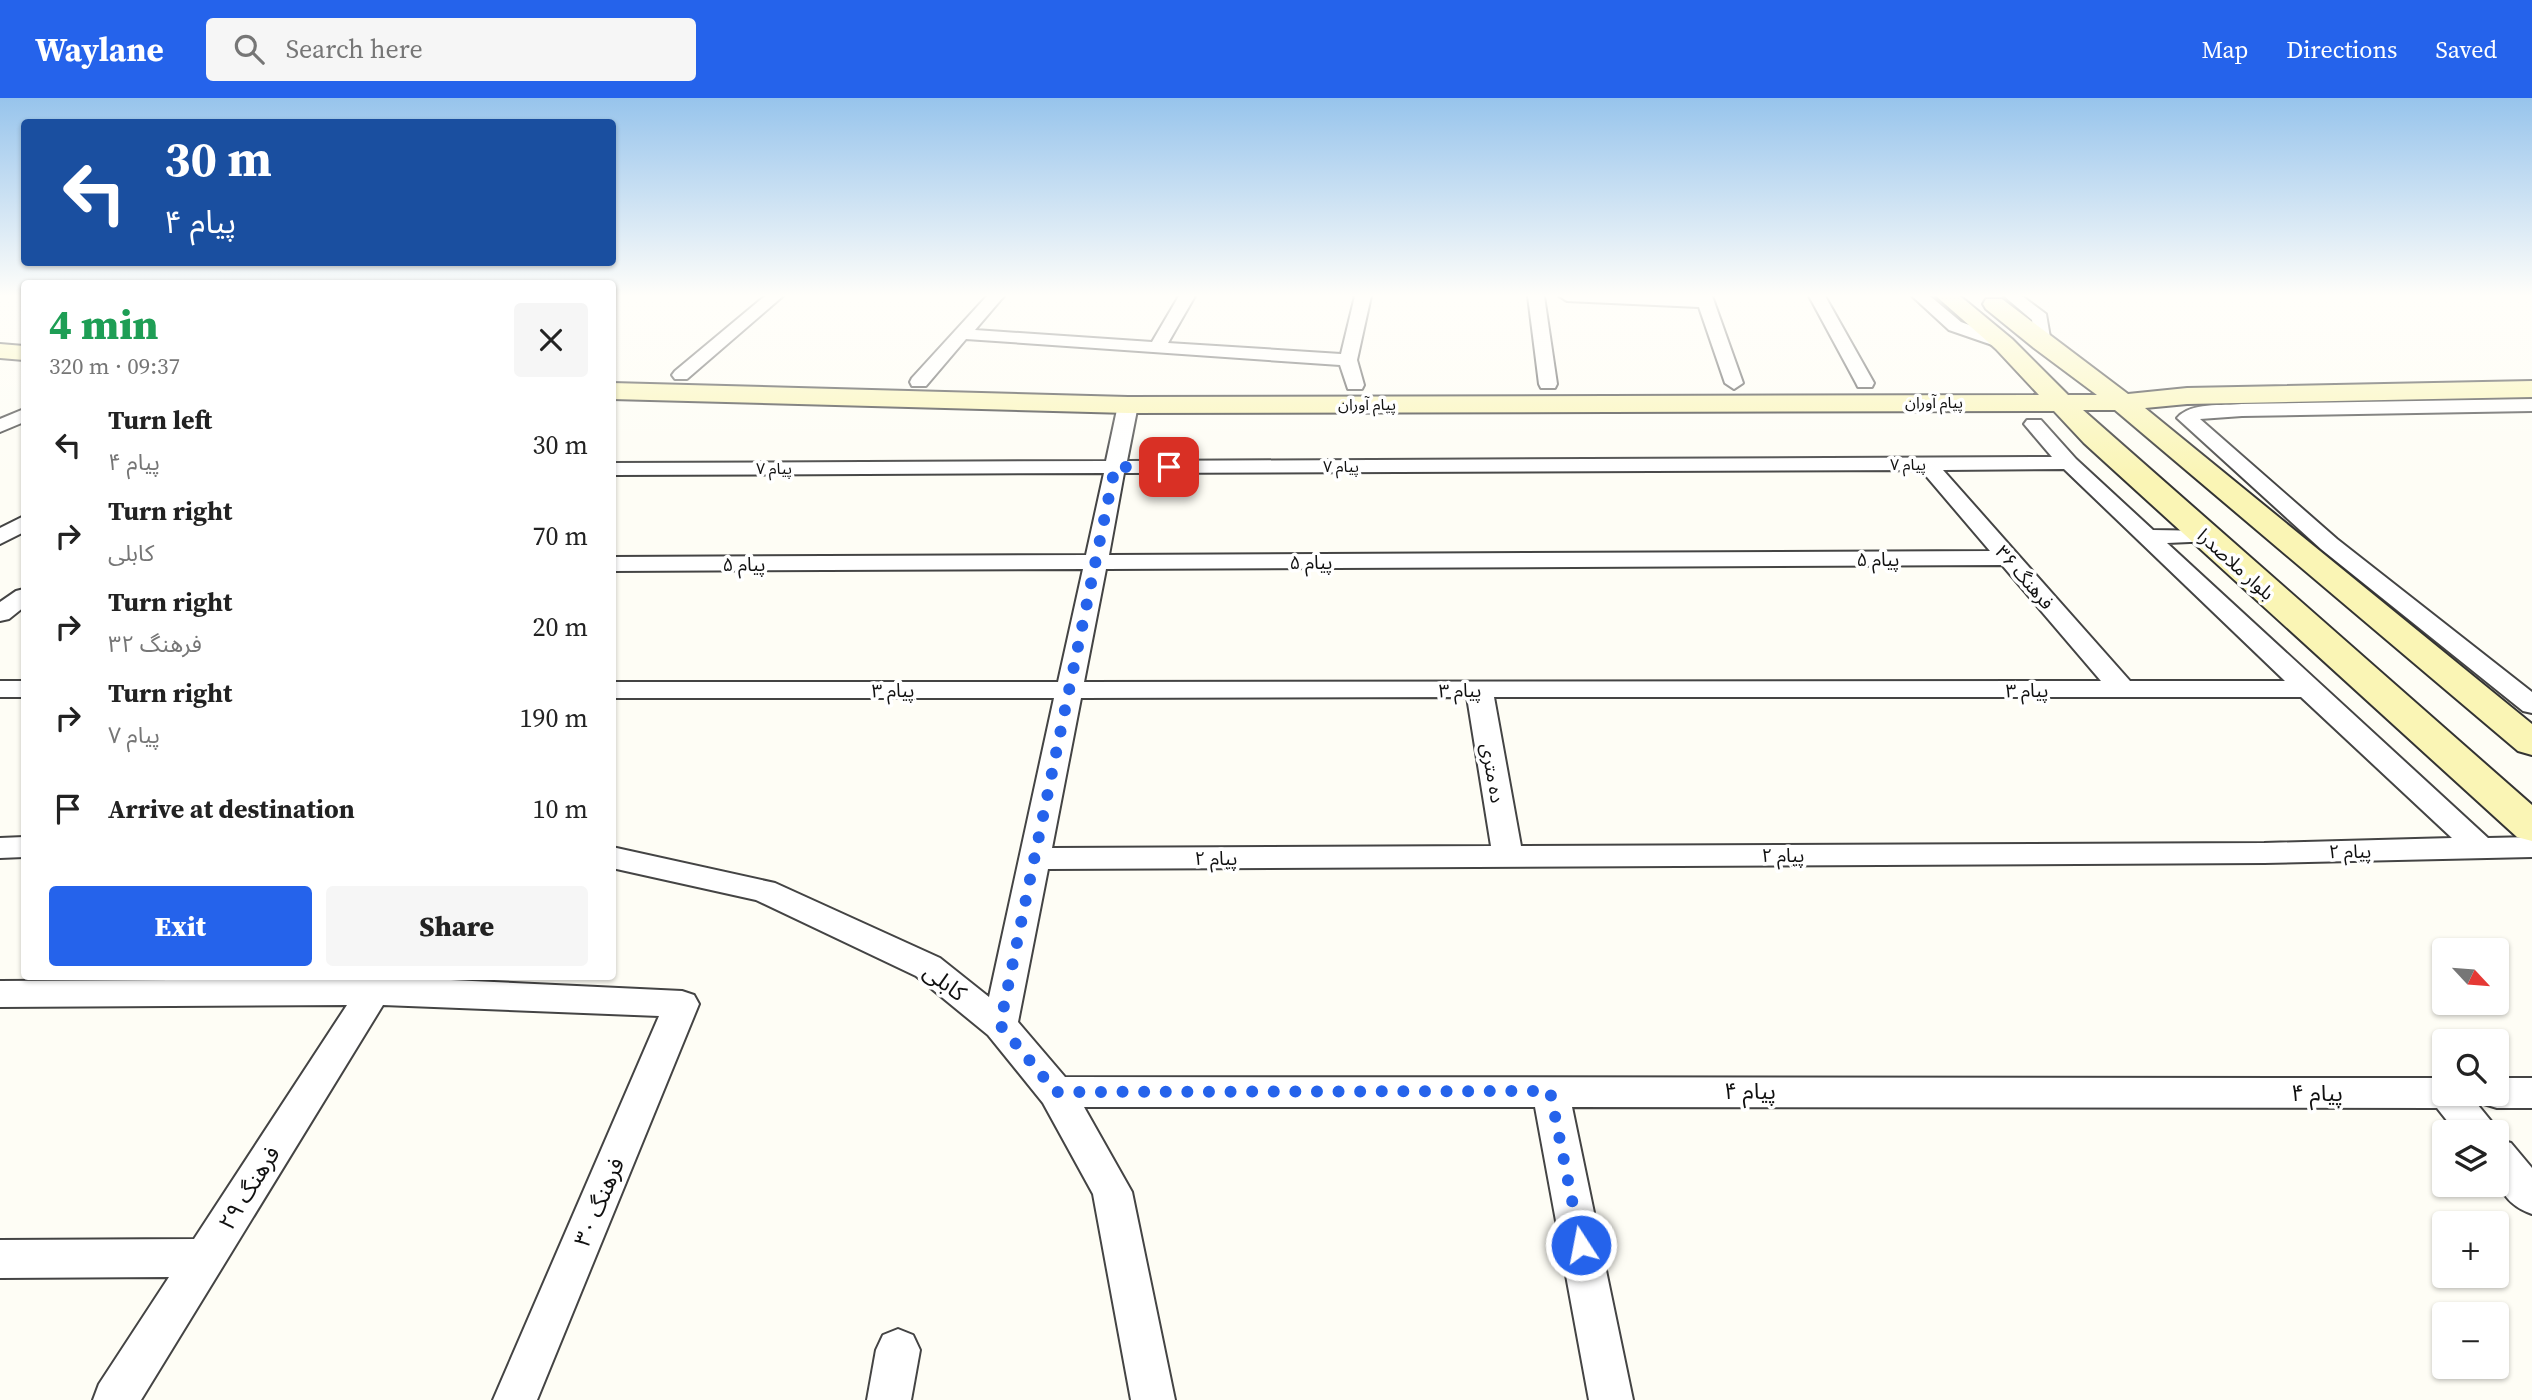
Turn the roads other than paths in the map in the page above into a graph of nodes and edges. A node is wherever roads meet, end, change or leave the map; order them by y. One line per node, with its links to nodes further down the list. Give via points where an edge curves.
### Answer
1 (703, 357): 13 (street)
2 (942, 357): 16 (street)
3 (1300, 357): 10 (street)
4 (1349, 357): 10 (street)
5 (1544, 357): 20 (street)
6 (1725, 357): 18 (street)
7 (1851, 357): 19 (street)
8 (2016, 357): 15 (main road, بلوار ملاصدرا)
9 (2061, 357): 14 (main road)
10 (1348, 360): 21 (street)
11 (616, 372): 13 (main road, پیام آوران)
12 (2532, 374): 22 (main road)
13 (681, 375): 16 (main road, پیام آوران)
14 (2093, 378): 15 (main road, پیام آوران); 22 (main road, پیام آوران); 26 (main road)
15 (2036, 379): 17 (main road, پیام آوران); 27 (main road, بلوار ملاصدرا)
16 (919, 382): 21 (main road, پیام آوران, via 1133,387)
17 (1955, 382): 19 (main road, پیام آوران); 25 (main road, via 1980,391 1983,397)
18 (1734, 383): 19 (main road, پیام آوران); 20 (main road, پیام آوران)
19 (1865, 383)
20 (1548, 384): 21 (main road, پیام آوران)
21 (1354, 385)
22 (2177, 388): 23 (main road); 26 (main road, پیام آوران)
23 (2532, 389)
24 (616, 391): 28 (main road, پیام آوران)
25 (1975, 401): 27 (main road, پیام آوران); 28 (main road, پیام آوران)
26 (2122, 402): 27 (main road, پیام آوران); 36 (main road)
27 (2062, 403): 35 (main road, بلوار ملاصدرا)
28 (1128, 405): 39 (street)
29 (2532, 405): 46 (street, via 2242,410 2187,418)
30 (0, 409): 31 (street)
31 (21, 412)
32 (21, 415): 34 (street)
33 (2034, 424): 37 (street)
34 (0, 426)
35 (2094, 437): 36 (main road, via 2124,433); 43 (main road, بلوار ملاصدرا)
36 (2161, 437): 41 (main road)
37 (2069, 463): 38 (street, پیام ۷); 45 (street)
38 (1927, 464): 39 (street, پیام ۷); 47 (street, فرهنگ ۳۶)
39 (1115, 467): 40 (street, پیام ۷); 49 (street)
40 (616, 469)
41 (2245, 506): 46 (street); 60 (main road)
42 (21, 525): 44 (street)
43 (2205, 536): 45 (street); 61 (main road, بلوار ملاصدرا)
44 (0, 537)
45 (2148, 537): 54 (street)
46 (2329, 544): 59 (street)
47 (2009, 558): 49 (street, پیام ۵); 58 (street, فرهنگ ۳۶)
48 (616, 564): 49 (street, پیام ۵)
49 (1095, 564): 56 (street)
50 (21, 598): 51 (street)
51 (0, 614)
52 (0, 689): 53 (street)
53 (21, 689)
54 (2308, 689): 58 (street, پیام ۳); 65 (street)
55 (616, 690): 56 (street, پیام ۳)
56 (1069, 690): 57 (street, پیام ۳); 68 (street)
57 (1479, 690): 58 (street, پیام ۳); 66 (street, ده متری)
58 (2123, 690)
59 (2532, 705)
60 (2532, 743)
61 (2532, 827)
62 (21, 847): 64 (street)
63 (2532, 847): 65 (street, پیام ۲)
64 (0, 848)
65 (2481, 848): 66 (street, پیام ۲)
66 (1508, 857): 68 (street, پیام ۲)
67 (616, 858): 71 (street, کابلی, via 764,891 928,967)
68 (1034, 859): 71 (street)
69 (379, 984): 70 (street); 81 (street, فرهنگ ۲۹); 85 (street, فرهنگ ۳۰, via 681,1004)
70 (0, 994)
71 (1000, 1025): 73 (street, کابلی)
72 (1550, 1091): 73 (street, پیام ۴); 74 (street, پیام ۴); 88 (street)
73 (1056, 1092): 87 (street, کابلی, via 1112,1192)
74 (2432, 1093)
75 (2509, 1093): 76 (street)
76 (2532, 1093)
77 (2457, 1106): 78 (street)
78 (2468, 1120)
79 (2509, 1169): 80 (street)
80 (2532, 1197)
81 (205, 1258): 82 (street); 84 (street, فرهنگ ۲۹)
82 (0, 1259)
83 (898, 1350): 86 (street)
84 (115, 1400)
85 (516, 1400)
86 (889, 1400)
87 (1153, 1400)
88 (1611, 1400)

